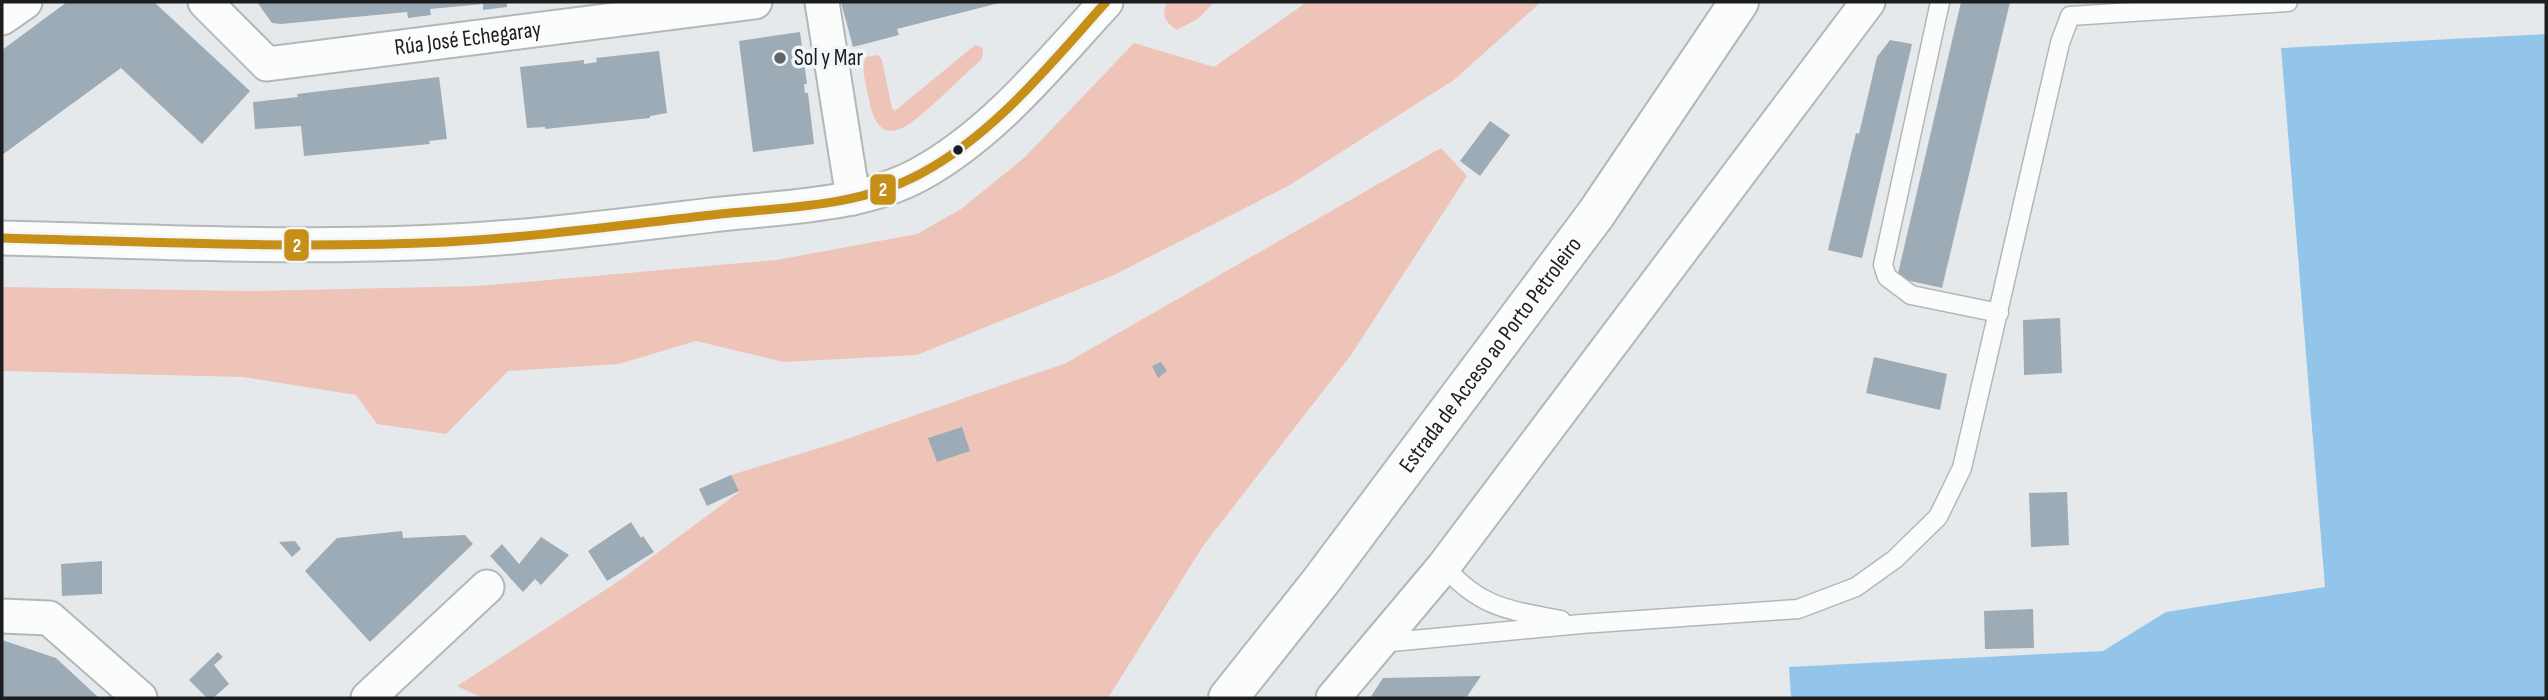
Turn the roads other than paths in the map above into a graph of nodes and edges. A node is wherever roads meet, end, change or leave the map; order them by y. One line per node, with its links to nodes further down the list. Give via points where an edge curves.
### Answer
1 (25, 2): 11 (street)
2 (205, 2): 3 (street, Rúa José Echegaray, via 267,64)
3 (755, 2)
4 (822, 2): 12 (street)
5 (1106, 2): 12 (street, via 1010,106 968,140 918,175)
6 (1739, 2): 22 (main road, Estrada de Acceso ao Porto Petroleiro, via 1596,214)
7 (1868, 2): 15 (street)
8 (1940, 2): 14 (lane, via 1883,265 1887,277 1911,295)
9 (2288, 2): 10 (lane)
10 (2259, 3): 14 (lane, via 2070,16)
11 (2, 18)
12 (853, 198): 13 (street, via 605,227 411,243)
13 (2, 238)
14 (1999, 313): 18 (lane, via 1962,468 1938,517 1895,559 1856,587 1798,609)
15 (1444, 566): 18 (lane, via 1459,584 1497,608); 19 (street)
16 (487, 587): 21 (street)
17 (2, 616): 20 (street, via 49,618)
18 (1581, 624): 19 (lane)
19 (1379, 643): 23 (street)
20 (140, 698)
21 (368, 698)
22 (1228, 698)
23 (1334, 698)

